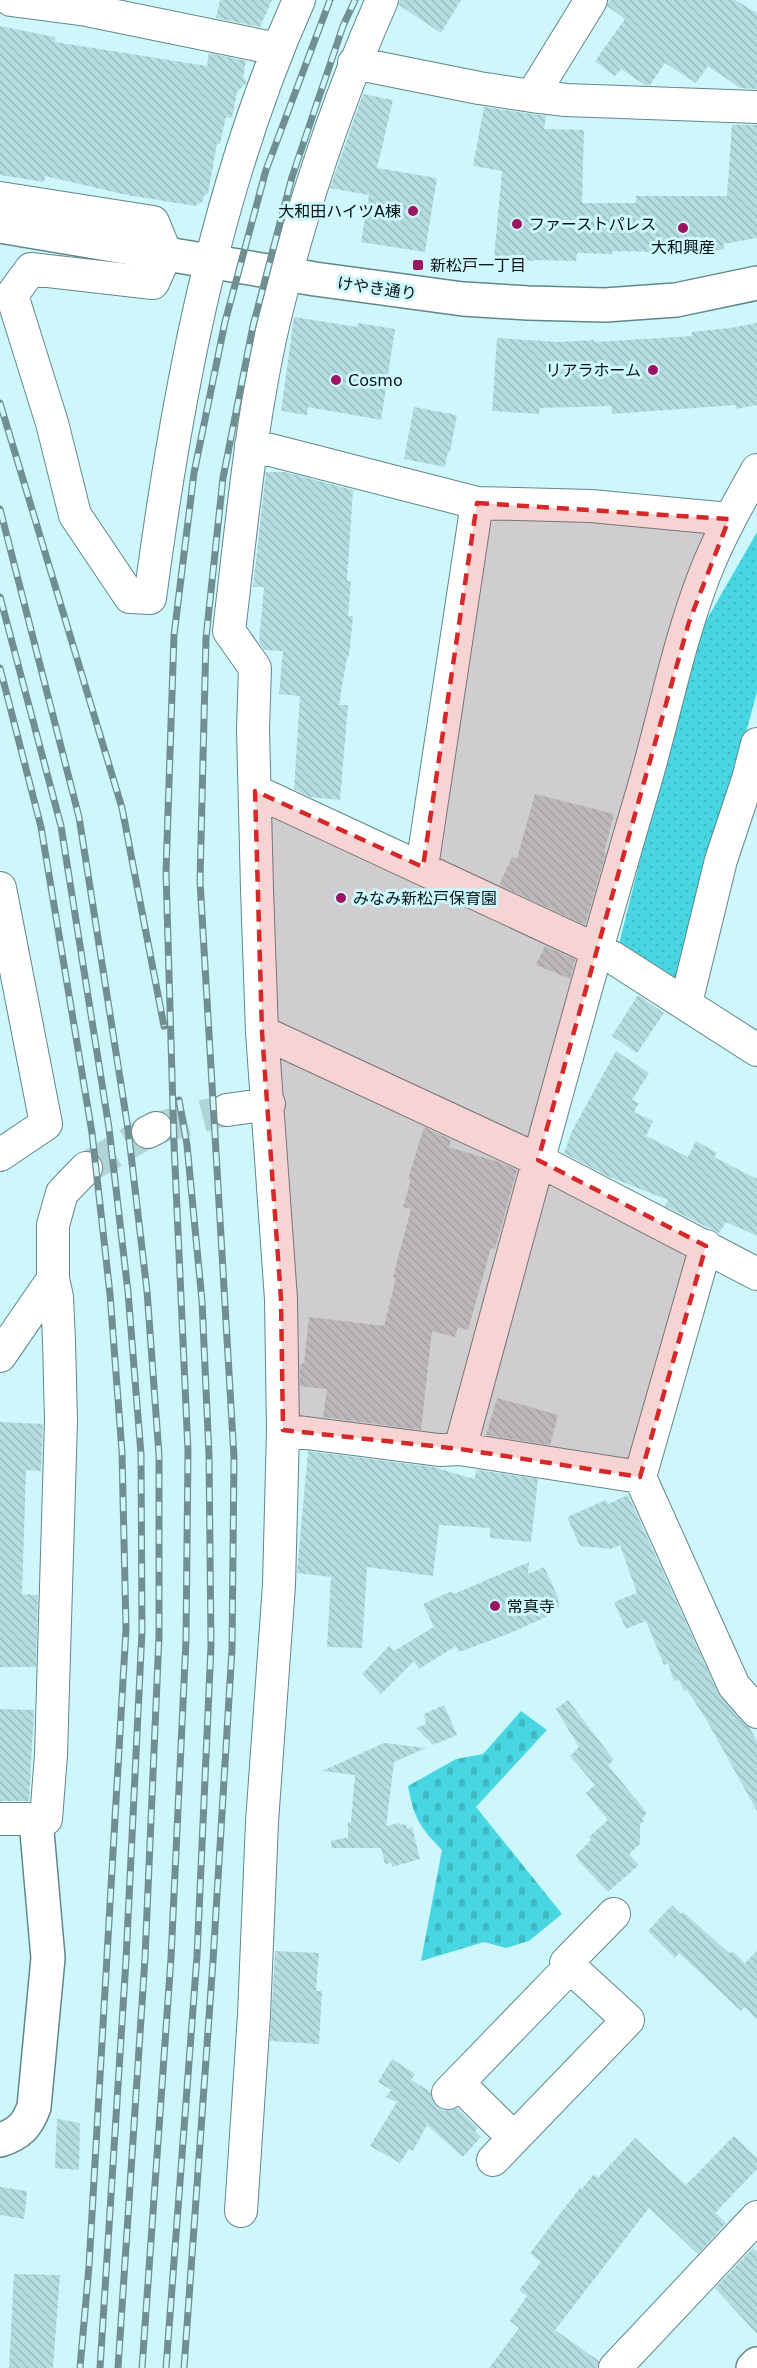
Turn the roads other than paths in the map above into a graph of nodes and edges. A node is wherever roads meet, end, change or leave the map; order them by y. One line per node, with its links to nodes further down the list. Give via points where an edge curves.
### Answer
1 (11, 0): 5 (street)
2 (299, 0): 6 (street)
3 (382, 0): 7 (street)
4 (591, 0): 8 (street)
5 (89, 5): 6 (street)
6 (277, 49): 13 (street)
7 (354, 63): 8 (street); 14 (street)
8 (532, 96): 9 (street)
9 (757, 107)
10 (0, 198): 12 (street, via 153,222)
11 (0, 226): 12 (street, けやき通り)
12 (166, 254): 13 (street, けやき通り); 13 (street, via 153,283 31,269 12,295 52,423 75,515 130,597 150,598 165,483)
13 (211, 262): 14 (street, けやき通り)
14 (287, 274): 15 (street, けやき通り, via 463,299 594,305 676,300); 16 (street)
15 (757, 283)
16 (251, 445): 18 (street); 21 (street, via 229,631 255,668)
17 (757, 470): 19 (street)
18 (477, 503): 19 (street, via 591,506); 22 (street)
19 (729, 519): 24 (street, via 689,622)
20 (757, 744): 25 (street, via 721,860)
21 (255, 791): 22 (street); 26 (street)
22 (422, 867): 24 (street)
23 (0, 888): 30 (street, via 46,1124)
24 (596, 950): 25 (street); 31 (street)
25 (686, 1003): 27 (street)
26 (262, 1032): 28 (street); 31 (street)
27 (757, 1050)
28 (268, 1104): 29 (street); 37 (street, via 281,1299)
29 (227, 1110)
30 (0, 1155)
31 (538, 1160): 33 (street); 38 (street)
32 (87, 1168): 35 (street, via 62,1193 52,1225)
33 (706, 1246): 34 (street); 39 (street)
34 (757, 1274)
35 (53, 1279): 36 (street); 42 (street, via 61,1420 58,1539 46,1820)
36 (0, 1356)
37 (283, 1430): 38 (street, via 439,1450); 46 (street, via 279,1585)
38 (460, 1449): 39 (street)
39 (640, 1477): 40 (street, via 734,1686)
40 (757, 1712)
41 (0, 1819): 42 (street)
42 (36, 1820): 45 (street, via 48,1958 34,2107 29,2122 17,2134)
43 (614, 1914): 44 (street, via 566,1963)
44 (570, 1967): 44 (street, via 628,2020 503,2149 453,2088)
45 (0, 2140)
46 (242, 2211)
47 (757, 2217): 49 (street)
48 (757, 2364): 50 (street)
49 (615, 2368)
50 (753, 2368)

